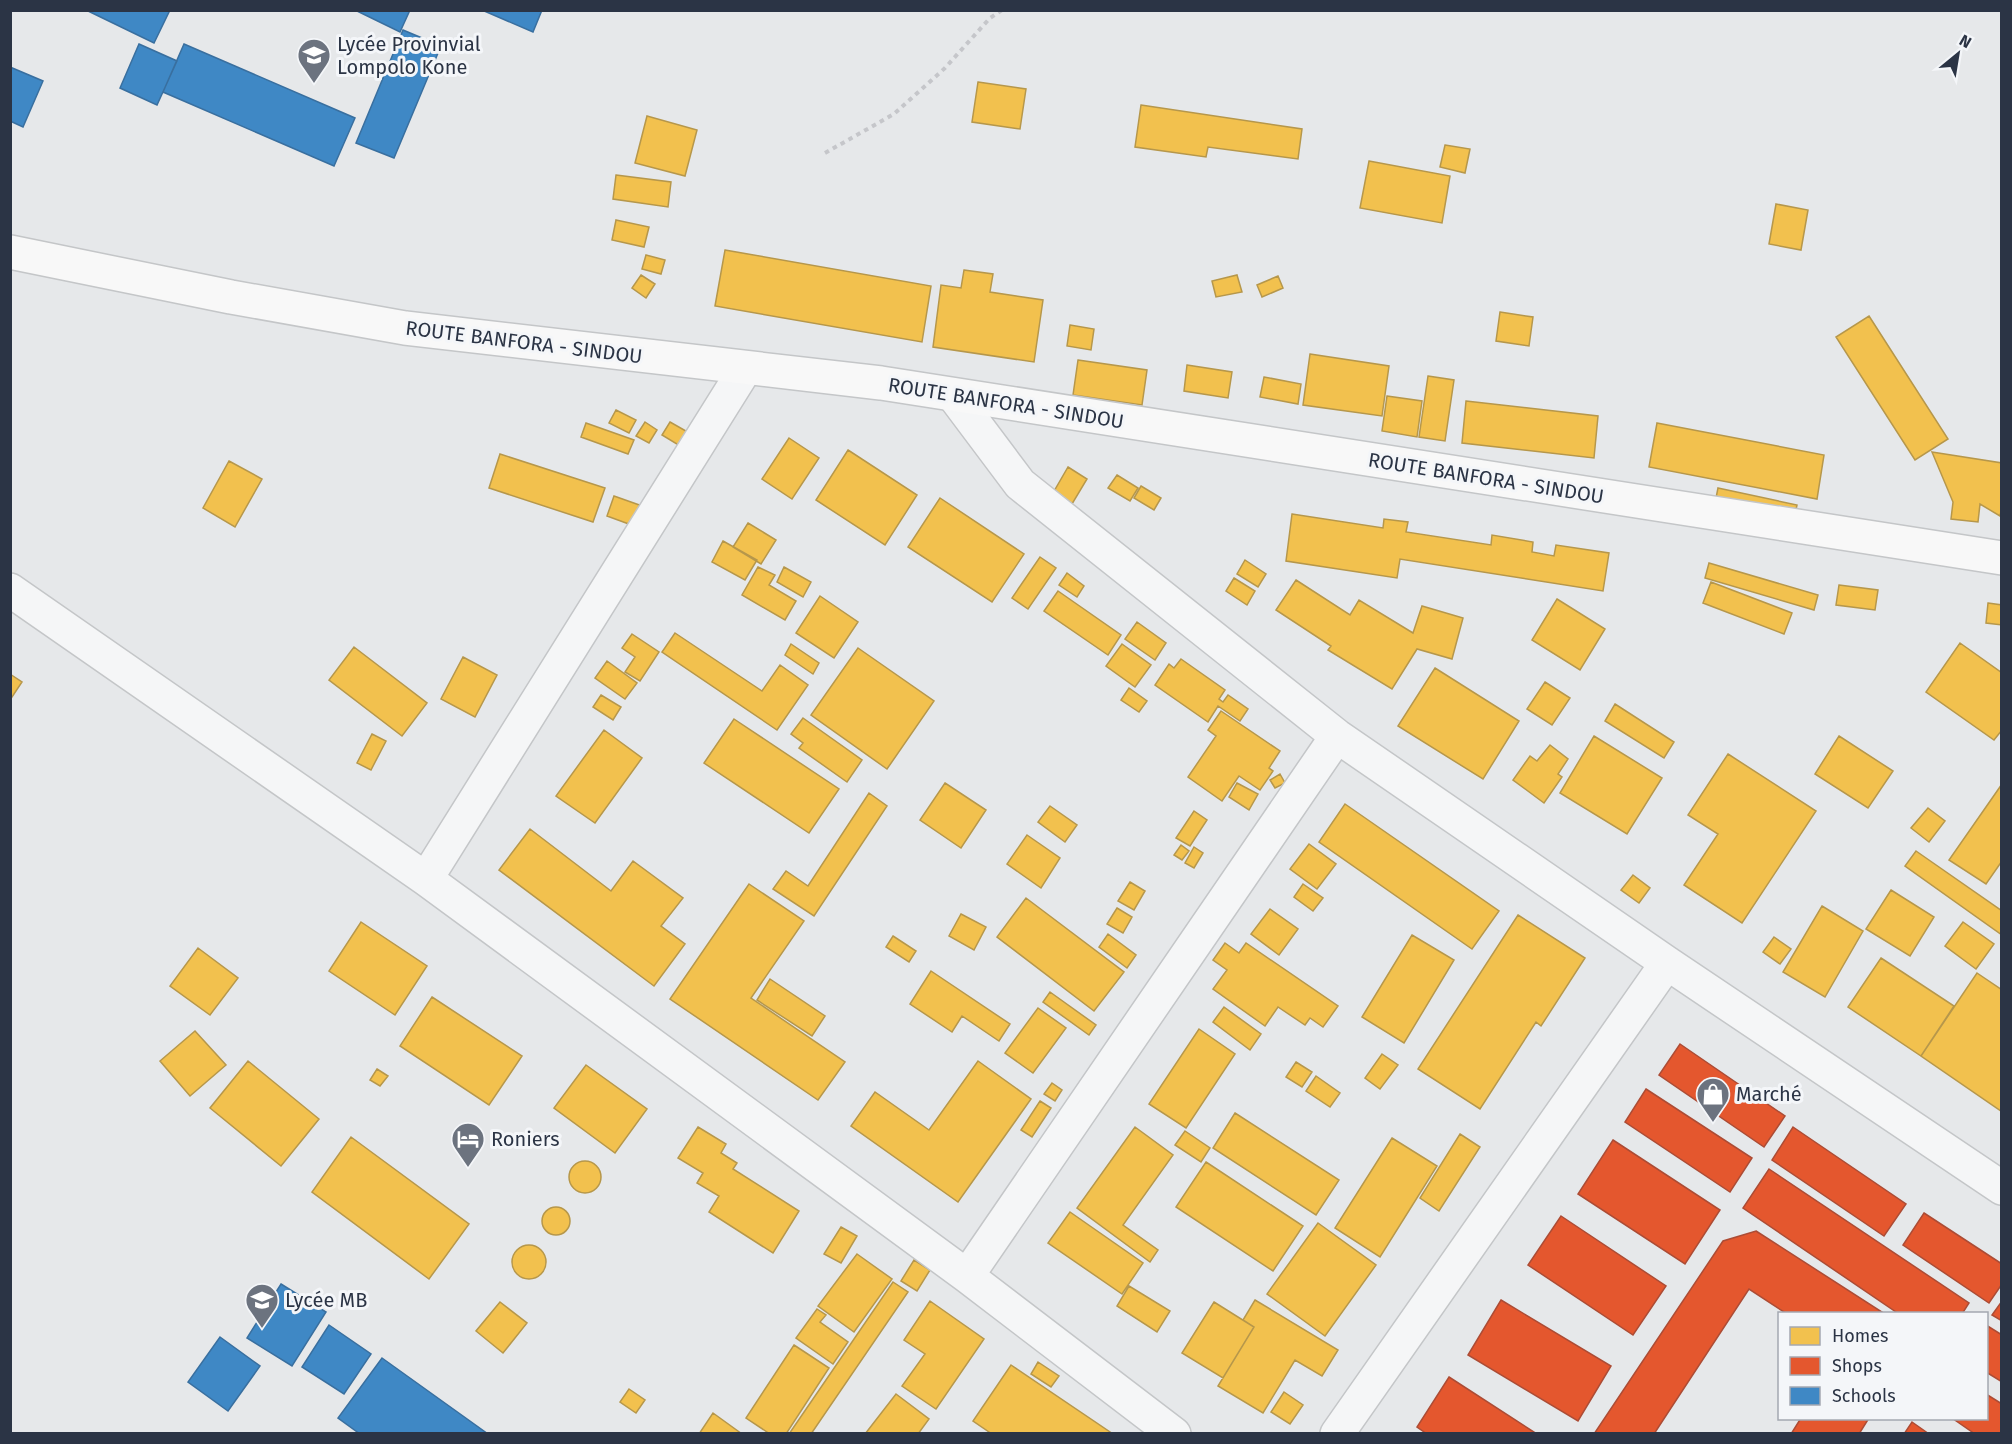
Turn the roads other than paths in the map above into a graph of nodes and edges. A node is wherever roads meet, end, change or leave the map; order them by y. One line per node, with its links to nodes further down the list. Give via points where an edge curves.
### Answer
1 (10, 252): 2 (main road, ROUTE BANFORA - SINDOU, via 405,328)
2 (745, 369): 3 (main road, ROUTE BANFORA - SINDOU, via 801,373); 7 (street)
3 (954, 396): 4 (main road, ROUTE BANFORA - SINDOU); 6 (street, via 1020,484)
4 (2001, 558)
5 (10, 590): 7 (street)
6 (1337, 736): 8 (street); 10 (street)
7 (426, 879): 10 (street)
8 (1667, 963): 9 (street); 12 (street)
9 (2001, 1188)
10 (967, 1276): 11 (street)
11 (1174, 1434)
12 (1337, 1434)

